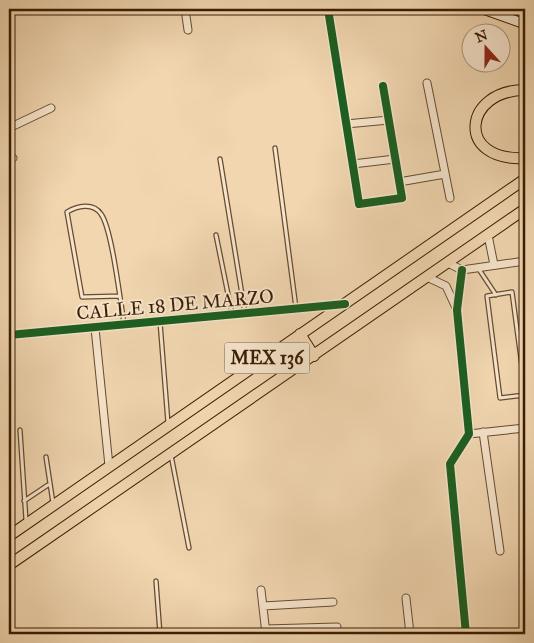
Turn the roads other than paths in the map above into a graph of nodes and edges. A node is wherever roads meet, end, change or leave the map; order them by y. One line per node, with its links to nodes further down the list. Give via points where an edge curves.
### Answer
1 (185, 9): 5 (street)
2 (328, 9): 11 (street)
3 (484, 9): 4 (main road)
4 (525, 24)
5 (188, 30)
6 (426, 83): 18 (street)
7 (383, 86): 10 (street)
8 (525, 90): 14 (main road, via 493,98 481,110 475,128 479,142 490,153 506,158)
9 (51, 108): 12 (street)
10 (389, 120): 11 (street); 16 (street)
11 (346, 124): 17 (street)
12 (9, 128)
13 (275, 148): 34 (lane)
14 (525, 158)
15 (220, 159): 36 (lane)
16 (395, 159): 17 (street); 20 (street)
17 (353, 164): 20 (street, via 359,204 402,198)
18 (445, 174): 20 (street); 21 (street)
19 (525, 179): 33 (main road, MEX 136)
20 (399, 182)
21 (450, 198)
22 (525, 209): 24 (main road, MEX 136)
23 (216, 235): 37 (lane)
24 (488, 235): 26 (main road, MEX 136); 27 (street)
25 (525, 261): 27 (street)
26 (448, 263): 29 (street); 30 (main road, MEX 136)
27 (494, 265): 28 (street)
28 (478, 268): 29 (street); 31 (lane)
29 (462, 270): 35 (street)
30 (427, 277): 35 (street, via 446,286); 43 (main road, MEX 136)
31 (496, 295): 44 (lane, via 512,292); 45 (lane, via 487,296 500,398)
32 (120, 296): 32 (lane, via 82,297 67,212 75,207 90,206 100,212 106,223); 39 (lane)
33 (345, 304): 34 (street, CALLE 18 DE MARZO); 41 (main road, MEX 136)
34 (296, 308): 36 (street, CALLE 18 DE MARZO)
35 (457, 310): 50 (street)
36 (245, 313): 37 (street, CALLE 18 DE MARZO)
37 (232, 314): 38 (street, CALLE 18 DE MARZO)
38 (160, 322): 39 (street, CALLE 18 DE MARZO); 46 (lane)
39 (125, 325): 40 (street, CALLE 18 DE MARZO)
40 (95, 328): 42 (street, CALLE 18 DE MARZO); 53 (street)
41 (300, 334): 43 (main road); 46 (main road, MEX 136)
42 (9, 335)
43 (314, 356): 51 (main road, MEX 136)
44 (525, 389)
45 (525, 395)
46 (168, 426): 53 (main road, MEX 136)
47 (525, 428): 49 (street)
48 (20, 430): 55 (lane)
49 (483, 432): 50 (street); 60 (street)
50 (469, 434): 71 (street, via 450,464)
51 (171, 454): 59 (lane); 61 (main road, MEX 136)
52 (46, 457): 54 (lane)
53 (109, 466): 56 (main road, MEX 136)
54 (48, 485): 55 (lane); 56 (lane)
55 (24, 501): 57 (lane)
56 (54, 506): 57 (main road, MEX 136)
57 (27, 524): 58 (main road, MEX 136)
58 (9, 536)
59 (189, 548)
60 (500, 550)
61 (9, 566)
62 (156, 581): 69 (lane)
63 (261, 590): 66 (street)
64 (406, 598): 70 (street)
65 (333, 602): 66 (street)
66 (262, 606): 68 (street)
67 (337, 627): 68 (street)
68 (265, 632)
69 (160, 634)
70 (410, 634)
71 (466, 634)

